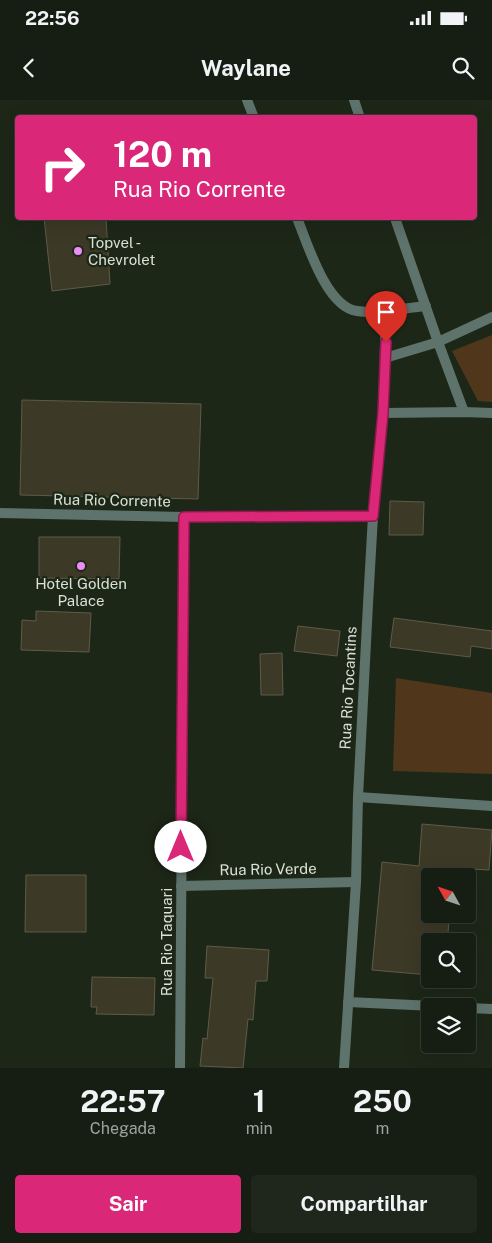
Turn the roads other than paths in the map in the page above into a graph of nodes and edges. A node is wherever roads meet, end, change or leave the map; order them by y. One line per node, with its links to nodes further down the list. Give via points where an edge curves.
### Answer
1 (247, 100): 3 (street)
2 (354, 100): 4 (street)
3 (253, 115)
4 (359, 115)
5 (298, 220): 8 (street, via 321,275 341,304 357,311)
6 (396, 220): 7 (street)
7 (426, 306): 8 (street); 10 (street)
8 (386, 310): 11 (street, Rua Rio Tocantins)
9 (492, 317): 10 (street)
10 (438, 342): 11 (street); 12 (street)
11 (385, 358): 13 (street, Rua Rio Tocantins)
12 (464, 412): 13 (street); 14 (street)
13 (383, 413): 16 (street, Rua Rio Tocantins)
14 (492, 413)
15 (0, 513): 17 (street, Rua Rio Corrente)
16 (373, 516): 17 (street, Rua Rio Corrente); 18 (street, Rua Rio Tocantins)
17 (184, 517): 21 (street, Rua Rio Taquari)
18 (358, 797): 19 (street); 20 (street, Rua Rio Tocantins)
19 (492, 806)
20 (356, 882): 21 (street, Rua Rio Verde); 22 (street, Rua Rio Tocantins)
21 (181, 886): 26 (street, Rua Rio Taquari)
22 (348, 1002): 23 (street); 27 (street, Rua Rio Tocantins)
23 (421, 1005)
24 (476, 1008): 25 (street)
25 (492, 1009)
26 (180, 1068)
27 (344, 1068)

